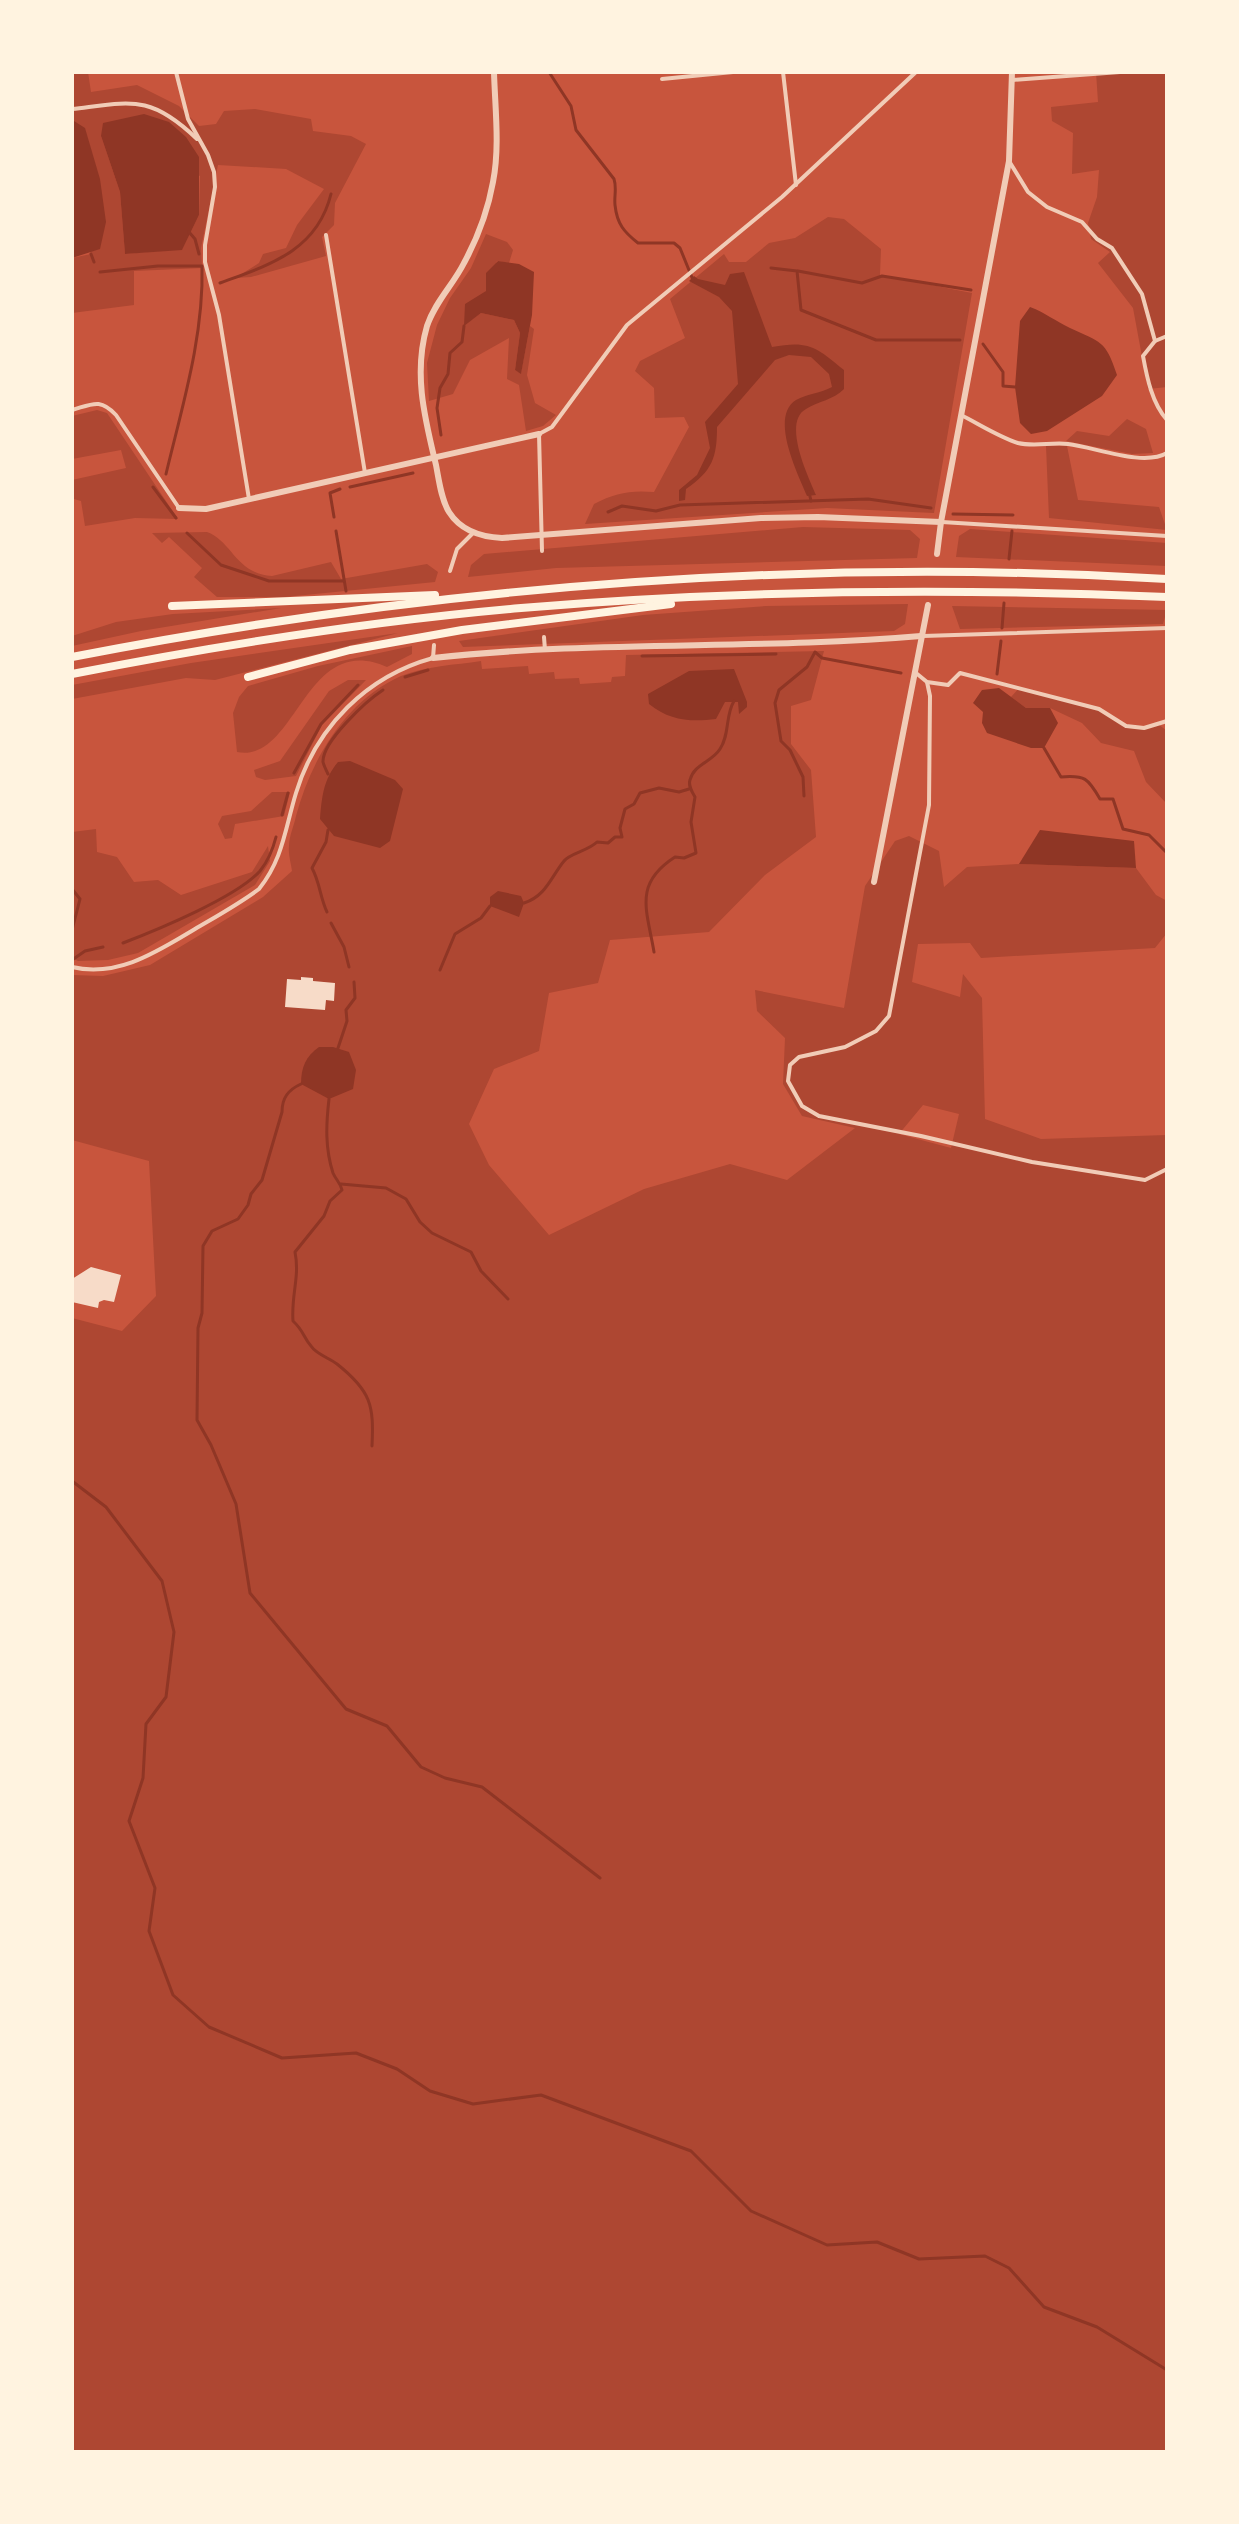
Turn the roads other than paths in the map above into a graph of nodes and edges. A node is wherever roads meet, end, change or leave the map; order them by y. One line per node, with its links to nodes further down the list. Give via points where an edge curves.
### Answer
1 (176, 72): 10 (street, via 188,119)
2 (494, 72): 21 (street, via 493,182 468,254 441,296 423,343 421,394)
3 (733, 72): 8 (street)
4 (783, 72): 12 (street)
5 (916, 72): 12 (street)
6 (1120, 72): 7 (street)
7 (1012, 76): 11 (street)
8 (662, 79)
9 (72, 109): 10 (street, via 136,102 171,114)
10 (201, 142): 23 (street, via 215,187 205,262 219,315)
11 (1009, 161): 15 (street, via 1028,192 1082,222 1112,248 1142,294); 17 (street)
12 (796, 185): 19 (street, via 627,325 552,427)
13 (326, 235): 22 (street)
14 (1167, 336): 15 (street)
15 (1155, 341): 18 (street, via 1143,356 1147,379)
16 (72, 410): 24 (street, via 106,405)
17 (961, 415): 20 (street, via 1032,445 1066,443 1136,457); 25 (street)
18 (1167, 420)
19 (539, 434): 21 (street); 27 (street)
20 (1167, 453)
21 (434, 458): 22 (street); 26 (street, via 449,513)
22 (365, 473): 23 (street)
23 (249, 499): 24 (street, via 206,509)
24 (179, 508)
25 (941, 522): 27 (street, via 761,518); 28 (street); 30 (street)
26 (473, 533): 27 (street, via 485,538); 31 (street, via 457,549)
27 (542, 535): 29 (street)
28 (1167, 536)
29 (542, 551)
30 (937, 554)
31 (450, 571)
32 (1167, 579): 33 (highway, via 917,572 744,575)
33 (519, 591): 37 (highway); 43 (highway, via 296,618)
34 (743, 595): 35 (highway, via 921,590); 46 (highway, via 520,608 403,621); 47 (highway, via 462,630 350,650)
35 (1167, 597)
36 (928, 605): 39 (street)
37 (172, 606)
38 (1167, 628): 39 (street)
39 (921, 636): 42 (street); 45 (street)
40 (544, 637): 42 (street)
41 (434, 645): 44 (street)
42 (545, 650): 44 (street)
43 (72, 657)
44 (433, 658): 51 (street, via 372,685 328,729 308,760 279,858 259,889 150,956 120,966)
45 (914, 671): 48 (street); 50 (street)
46 (72, 674)
47 (248, 677)
48 (927, 682): 49 (street, via 948,685 960,673 1099,709 1126,726 1144,728); 52 (street, via 929,805 889,1016 876,1031 845,1047 799,1057 790,1065 788,1081 802,1106 819,1116 1032,1162 1145,1180)
49 (1167, 721)
50 (874, 882)
51 (72, 967)
52 (1167, 1169)

